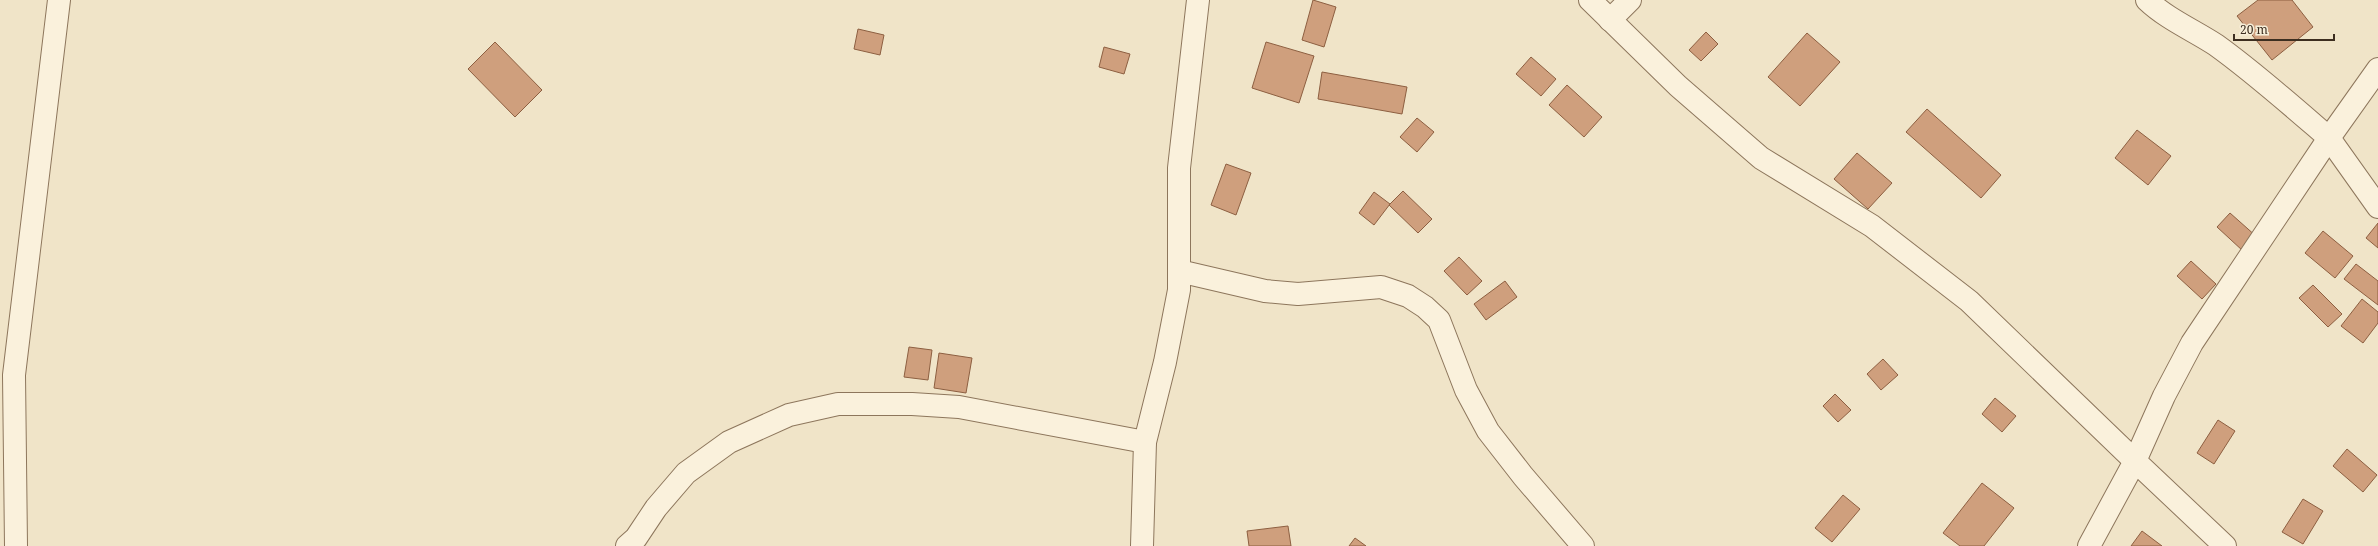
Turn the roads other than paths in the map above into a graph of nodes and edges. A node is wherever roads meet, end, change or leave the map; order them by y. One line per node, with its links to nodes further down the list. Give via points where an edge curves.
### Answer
1 (59, 0): 13 (street, via 14,375)
2 (1198, 0): 10 (street, via 1179,168)
3 (1590, 0): 6 (street)
4 (1630, 0): 6 (street)
5 (2147, 0): 8 (street, via 2169,17 2215,45)
6 (1610, 20): 12 (street, via 1678,86 1761,158 1872,226 1969,301)
7 (2378, 70): 8 (street)
8 (2329, 138): 9 (street); 12 (street, via 2192,343 2164,396)
9 (2378, 207)
10 (1179, 271): 11 (street, via 1179,290 1169,347); 16 (street, via 1265,291 1298,294 1381,287 1408,296 1425,307 1439,320 1466,390 1488,431 1522,476)
11 (1145, 442): 14 (street, via 959,407 838,404 789,415 729,442 686,473); 15 (street)
12 (2135, 461): 17 (street); 18 (street)
13 (16, 546)
14 (627, 546)
15 (1142, 546)
16 (1583, 546)
17 (2089, 546)
18 (2225, 546)

